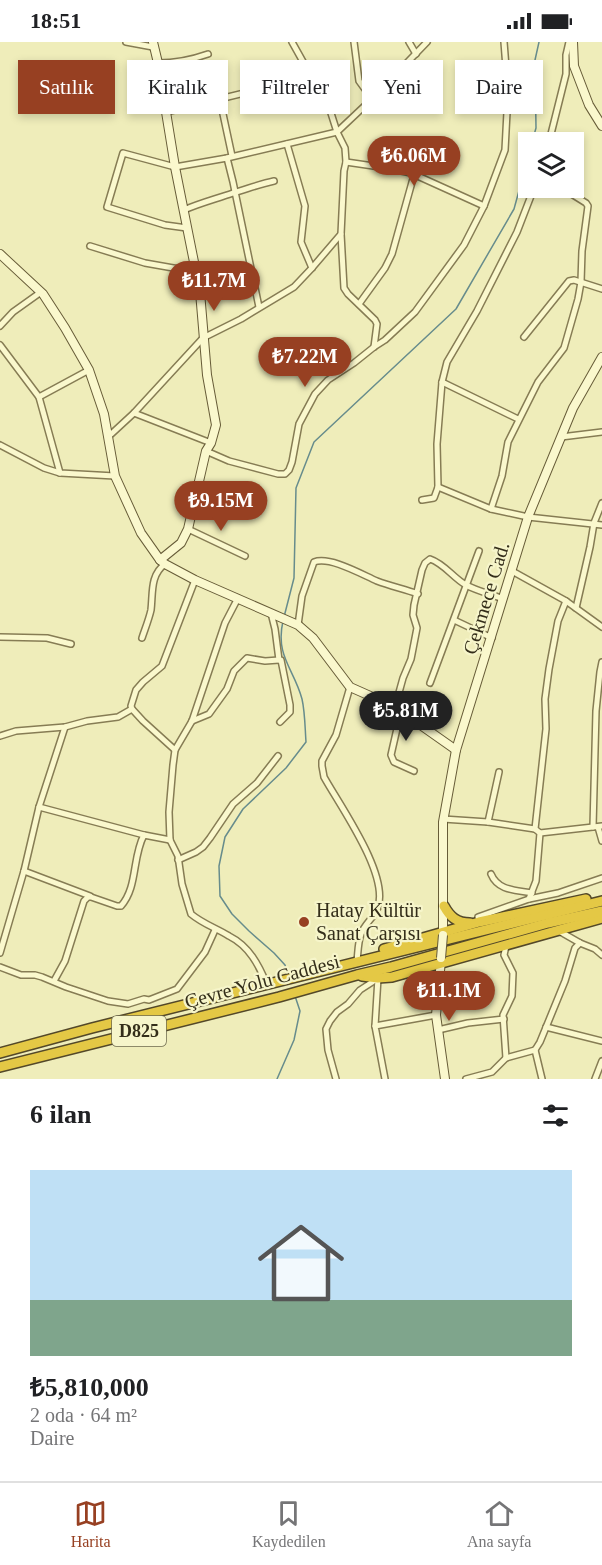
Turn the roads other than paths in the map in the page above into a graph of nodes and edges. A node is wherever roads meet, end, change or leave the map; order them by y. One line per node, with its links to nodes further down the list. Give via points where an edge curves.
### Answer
1 (126, 42): 8 (street)
2 (292, 42): 13 (street)
3 (354, 42): 15 (street)
4 (409, 42): 10 (street)
5 (427, 42): 10 (street)
6 (504, 42): 32 (street, via 508,93 505,150)
7 (571, 42): 20 (street, via 574,66); 22 (street)
8 (153, 44): 11 (street)
9 (208, 54): 12 (street)
10 (416, 54): 14 (street)
11 (157, 60)
12 (193, 60)
13 (302, 60)
14 (410, 60)
15 (362, 85)
16 (362, 108): 21 (street)
17 (166, 114): 26 (street)
18 (222, 114): 24 (street)
19 (331, 114): 21 (street)
20 (602, 126)
21 (337, 132): 23 (street); 25 (street, via 345,148)
22 (552, 132)
23 (287, 144): 24 (street); 38 (street, via 305,206 301,242)
24 (229, 157): 26 (street); 29 (street)
25 (346, 162): 27 (street); 35 (street)
26 (175, 167): 33 (street); 34 (street, via 123,153 107,207)
27 (414, 175): 32 (street); 43 (street, via 392,254)
28 (274, 181): 29 (street)
29 (235, 193): 33 (street); 44 (street)
30 (530, 198): 52 (street, via 477,311 447,362)
31 (578, 198): 40 (street, via 588,206)
32 (484, 206): 49 (street, via 464,245 428,295 400,327)
33 (184, 210): 34 (street)
34 (187, 228): 39 (street)
35 (341, 234): 38 (street); 43 (street, via 344,288)
36 (90, 246): 39 (street)
37 (0, 254): 42 (street)
38 (312, 268): 44 (street, via 294,287)
39 (196, 272): 47 (street)
40 (581, 282): 41 (street); 46 (street, via 569,281); 55 (street, via 564,348 538,382)
41 (602, 289)
42 (41, 292): 45 (street); 51 (street)
43 (359, 304): 49 (street, via 375,320)
44 (259, 307): 47 (street)
45 (0, 326)
46 (524, 337)
47 (203, 338): 54 (street); 59 (street, via 216,426)
48 (0, 345): 53 (street)
49 (374, 347): 61 (street, via 315,393 299,424 292,462 285,474 229,461)
50 (602, 357): 58 (street, Çekmece Cad.)
51 (89, 370): 53 (street); 57 (street)
52 (442, 382): 55 (street); 64 (street)
53 (39, 397): 62 (street)
54 (134, 413): 57 (street); 59 (street)
55 (518, 419): 67 (street)
56 (602, 432): 58 (street)
57 (108, 437): 63 (street)
58 (561, 437): 68 (street, Çekmece Cad.)
59 (211, 442): 61 (street)
60 (0, 445): 62 (street)
61 (206, 451): 71 (street)
62 (60, 473): 63 (street)
63 (115, 476): 74 (street, via 141,533)
64 (438, 487): 65 (street, via 434,498); 67 (street)
65 (422, 500)
66 (602, 503): 69 (street)
67 (491, 509): 68 (street)
68 (528, 517): 69 (street); 75 (street, Çekmece Cad.)
69 (594, 523): 70 (street); 82 (street)
70 (602, 525)
71 (188, 529): 73 (street); 74 (street, via 181,543)
72 (479, 551): 77 (street)
73 (245, 556)
74 (162, 562): 76 (street); 88 (street, via 154,579 151,610)
75 (512, 571): 80 (street, Çekmece Cad.); 81 (street)
76 (195, 580): 79 (street); 96 (street, via 162,666 136,690)
77 (466, 586): 78 (street, via 430,559 422,570); 80 (street); 84 (street)
78 (418, 594): 85 (street, via 336,564 317,561 302,596); 95 (street, via 413,615 417,628)
79 (238, 598): 83 (street); 97 (street, via 225,623)
80 (503, 599): 89 (street, Çekmece Cad.)
81 (566, 601): 82 (street); 111 (street, via 558,621 545,699)
82 (576, 608): 86 (street)
83 (270, 613): 85 (street); 91 (street)
84 (453, 620): 89 (street); 93 (street)
85 (298, 625): 94 (street, via 313,638)
86 (602, 627)
87 (0, 637): 90 (street, via 47,638)
88 (142, 638)
89 (492, 638): 102 (street, Çekmece Cad.)
90 (72, 644)
91 (279, 660): 97 (street, via 247,658 234,671 227,689 208,714); 98 (street, via 290,712)
92 (602, 662): 104 (street, via 596,711)
93 (430, 683)
94 (350, 687): 95 (street); 136 (street, via 322,766 324,777 365,847 379,891 379,906 361,932)
95 (398, 709): 102 (street); 105 (street, via 391,755 394,762)
96 (132, 710): 99 (street, via 118,717); 101 (street)
97 (192, 721): 101 (street)
98 (280, 722)
99 (65, 727): 100 (street); 107 (street)
100 (0, 736)
101 (176, 750): 113 (street, via 170,792)
102 (456, 750): 108 (street, Çekmece Cad.)
103 (278, 756): 115 (street, via 257,783 233,804 203,847)
104 (599, 766): 110 (street)
105 (414, 771)
106 (499, 772): 109 (street)
107 (39, 807): 112 (street); 116 (street)
108 (443, 819): 109 (street); 123 (street, Çekmece Cad.)
109 (488, 822): 111 (street)
110 (598, 827): 111 (street); 114 (street)
111 (537, 831): 119 (street, via 536,881)
112 (144, 835): 113 (street); 121 (street, via 122,906)
113 (170, 840): 115 (street)
114 (602, 841)
115 (178, 860): 127 (street, via 191,914)
116 (24, 871): 121 (street); 134 (street)
117 (491, 874): 119 (street, via 502,888)
118 (602, 878): 119 (street, via 558,893)
119 (530, 896): 126 (street, via 478,917)
120 (602, 896): 126 (highway)
121 (91, 897): 141 (street, via 84,901 65,961)
122 (602, 901): 136 (highway, Çevre Yolu Caddesi / D825)
123 (444, 906): 126 (highway, via 455,920); 129 (street, Çekmece Cad.)
124 (602, 910): 139 (highway, Çevre Yolu Caddesi / D825)
125 (602, 918): 128 (highway)
126 (479, 922): 129 (highway)
127 (215, 930): 141 (street, via 205,952 177,989 155,999 128,1004 108,1001); 142 (street, via 244,947)
128 (559, 930): 130 (street); 131 (highway)
129 (443, 933): 136 (highway, via 381,950); 137 (street, Çekmece Cad., bridge)
130 (579, 943): 133 (street); 146 (street)
131 (506, 946): 137 (highway); 144 (street, via 504,955 513,974 512,996)
132 (602, 946): 133 (street)
133 (596, 949): 135 (street)
134 (0, 953)
135 (602, 956)
136 (355, 962): 142 (highway, Çevre Yolu Caddesi / D825)
137 (441, 962): 140 (highway); 143 (street, Çekmece Cad.)
138 (0, 967): 141 (street)
139 (357, 975): 140 (highway); 153 (highway, Çevre Yolu Caddesi / D825)
140 (378, 978): 145 (street); 155 (street, via 337,1012 326,1029)
141 (54, 981)
142 (267, 984): 149 (highway, Çevre Yolu Caddesi / D825)
143 (436, 1015): 145 (street); 147 (street, Çekmece Cad.)
144 (504, 1019): 147 (street); 151 (street)
145 (375, 1026): 156 (street)
146 (546, 1027): 148 (street); 150 (street)
147 (438, 1029): 157 (street, Çekmece Cad.)
148 (602, 1041)
149 (1, 1050)
150 (535, 1050): 151 (street); 160 (street)
151 (506, 1058): 154 (street)
152 (602, 1061): 161 (street)
153 (0, 1067)
154 (492, 1072): 158 (street); 159 (street)
155 (336, 1079)
156 (385, 1079)
157 (445, 1079)
158 (466, 1079)
159 (494, 1079)
160 (542, 1079)
161 (595, 1079)

